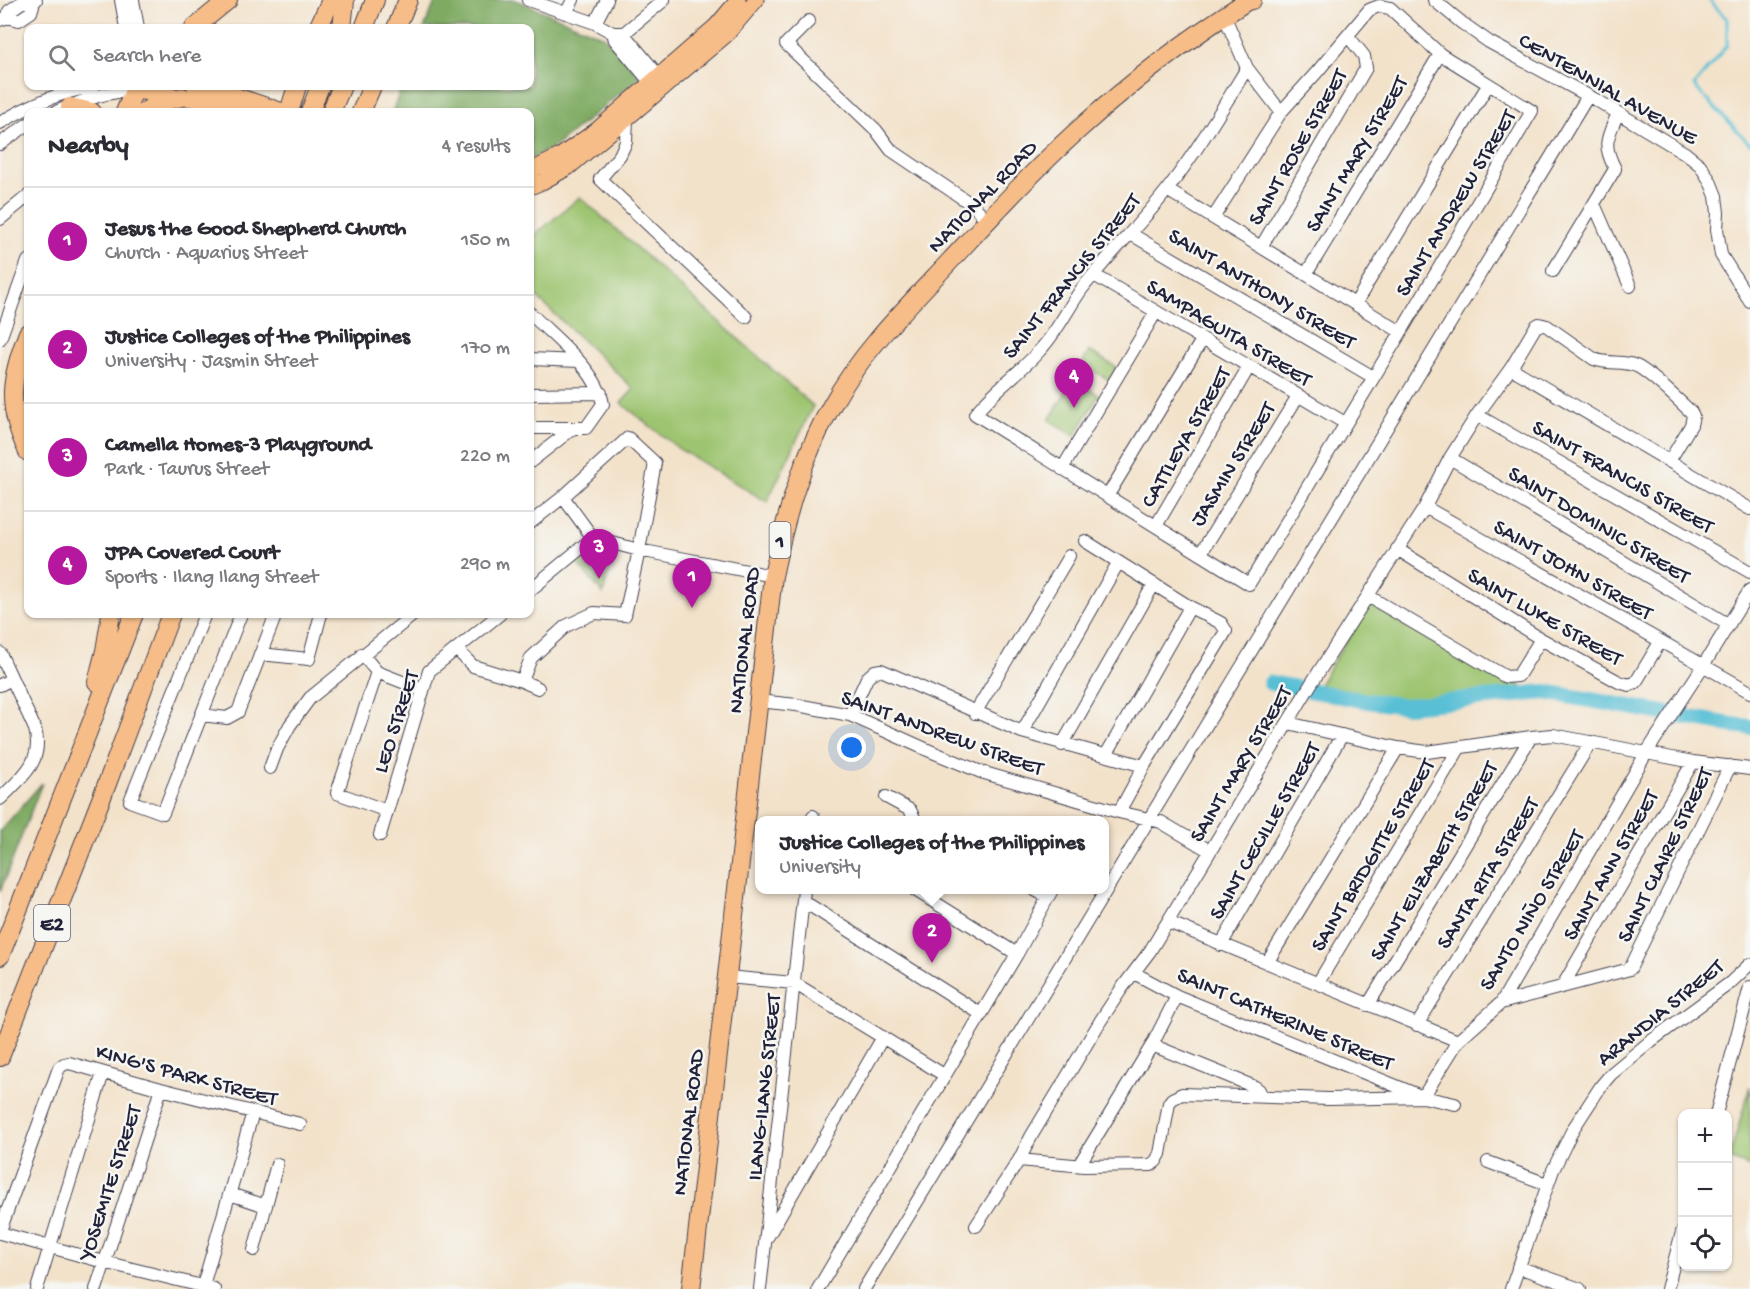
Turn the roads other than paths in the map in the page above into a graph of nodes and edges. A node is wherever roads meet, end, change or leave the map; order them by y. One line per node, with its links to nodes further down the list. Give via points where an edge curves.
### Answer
1 (121, 0): 22 (street)
2 (133, 0): 23 (street)
3 (228, 0): 24 (highway)
4 (331, 0): 25 (highway)
5 (345, 0): 26 (highway)
6 (375, 0): 27 (highway)
7 (408, 0): 28 (highway)
8 (528, 0): 17 (street)
9 (573, 0): 17 (street)
10 (607, 0): 21 (street)
11 (664, 0): 29 (street)
12 (738, 0): 33 (main road)
13 (756, 0): 33 (main road, via 726,35)
14 (1248, 0): 18 (highway, NATIONAL ROAD / 1)
15 (1434, 0): 45 (street, CENTENNIAL AVENUE, via 1489,42)
16 (35, 1): 19 (street, via 22,2)
17 (566, 13): 21 (street)
18 (1224, 15): 32 (street); 71 (highway, NATIONAL ROAD / 1, via 1095,116)
19 (4, 19)
20 (809, 21): 71 (street, via 786,44 791,50 876,130 891,150 974,206)
21 (595, 23): 29 (street)
22 (125, 24)
23 (137, 24)
24 (199, 24)
25 (320, 24)
26 (342, 24)
27 (366, 24)
28 (398, 24)
29 (617, 36): 33 (street)
30 (1348, 36): 31 (street, SAINT ANDREW STREET, via 1369,10 1379,6 1390,8); 58 (street, SAINT ANDREW STREET); 73 (street, SAINT ROSE STREET, via 1364,56 1366,68)
31 (1440, 54): 34 (street, SAINT ANDREW STREET); 76 (street, SAINT MARY STREET)
32 (1247, 68): 58 (street); 66 (street, SAINT FRANCIS STREET)
33 (658, 84): 60 (main road); 64 (main road, via 560,156)
34 (1488, 85): 80 (street); 84 (street, SAINT ANDREW STREET, via 1532,111)
35 (78, 90): 46 (street)
36 (127, 90): 47 (street)
37 (139, 90): 48 (highway)
38 (140, 90): 49 (highway)
39 (172, 90): 44 (main road)
40 (295, 90): 53 (highway)
41 (318, 90): 54 (highway)
42 (340, 90): 55 (highway)
43 (370, 90): 56 (highway)
44 (188, 91): 50 (highway); 51 (main road); 52 (main road, via 235,95)
45 (1588, 96): 59 (street, CENTENNIAL AVENUE); 175 (street)
46 (27, 108)
47 (67, 108)
48 (128, 108)
49 (139, 108)
50 (150, 108)
51 (236, 108)
52 (273, 108)
53 (287, 108)
54 (312, 108)
55 (333, 108)
56 (362, 108)
57 (24, 110): 61 (street)
58 (1281, 111): 69 (street, SAINT ANDREW STREET)
59 (1618, 113): 68 (street, via 1607,140 1607,154 1615,170); 79 (street, CENTENNIAL AVENUE, via 1685,153 1702,168 1716,196 1720,255)
60 (627, 119): 65 (main road, via 569,167); 82 (street, via 621,155 600,179)
61 (0, 123)
62 (24, 126): 63 (street)
63 (2, 139)
64 (534, 169)
65 (534, 185)
66 (1167, 190): 69 (street); 72 (street, SAINT FRANCIS STREET)
67 (24, 199): 70 (street)
68 (1594, 204): 75 (street); 78 (street)
69 (1213, 218): 73 (street)
70 (0, 219)
71 (987, 220): 119 (highway, NATIONAL ROAD / 1, via 874,345 833,403 796,482)
72 (1131, 234): 77 (street, SAINT FRANCIS STREET); 92 (street, SAINT ANTHONY STREET)
73 (1261, 247): 76 (street)
74 (24, 272): 85 (street)
75 (1553, 272)
76 (1306, 274): 80 (street)
77 (1094, 275): 81 (street, SAMPAGUITA STREET); 104 (street, SAINT FRANCIS STREET, via 1052,337 975,414)
78 (1630, 286)
79 (1750, 301)
80 (1355, 304): 84 (street)
81 (1156, 312): 86 (street, SAMPAGUITA STREET); 104 (street)
82 (746, 317)
83 (534, 321): 89 (street)
84 (1401, 332): 92 (street, SAINT ANDREW STREET)
85 (0, 339)
86 (1202, 340): 90 (street, SAMPAGUITA STREET); 105 (street)
87 (24, 345): 100 (highway, via 12,391)
88 (534, 359): 89 (street)
89 (579, 361): 93 (street)
90 (1249, 367): 95 (street, SAMPAGUITA STREET); 110 (street, CATTLEYA STREET)
91 (1511, 368): 96 (street, SAINT MARY STREET); 103 (street); 103 (street, SAINT MARY STREET, via 1539,324 1601,362 1640,367 1693,416)
92 (1373, 377): 97 (street, SAINT ANDREW STREET)
93 (601, 393): 94 (street); 99 (street, via 603,404 586,428)
94 (534, 394)
95 (1298, 396): 97 (street, SAMPAGUITA STREET); 115 (street, JASMIN STREET)
96 (1477, 415): 101 (street, SAINT MARY STREET); 118 (street, SAINT FRANCIS STREET)
97 (1345, 423): 121 (street, SAINT ANDREW STREET)
98 (534, 428): 99 (street)
99 (572, 429): 102 (street)
100 (24, 442)
101 (1450, 458): 107 (street, SAINT MARY STREET); 135 (street, SAINT DOMINIC STREET)
102 (534, 459)
103 (1670, 460): 108 (street)
104 (1062, 469): 105 (street, SAINT FRANCIS STREET)
105 (1108, 495): 110 (street, SAINT FRANCIS STREET)
106 (563, 497): 109 (street); 111 (street); 113 (street, via 628,438 655,463)
107 (1425, 507): 114 (street, SAINT MARY STREET); 137 (street, SAINT JOHN STREET)
108 (1750, 509)
109 (534, 520)
110 (1156, 526): 115 (street, SAINT FRANCIS STREET)
111 (593, 538): 113 (street); 122 (street)
112 (1085, 541): 117 (street)
113 (639, 549): 119 (street); 145 (street, via 625,615 594,613 566,626 531,658)
114 (1397, 549): 124 (street, SAINT MARY STREET); 136 (street, SAINT LUKE STREET)
115 (1201, 553): 121 (street, SAINT FRANCIS STREET)
116 (1069, 556): 151 (street)
117 (1118, 563): 120 (street); 155 (street)
118 (1750, 572)
119 (773, 576): 150 (highway, NATIONAL ROAD / 1)
120 (1154, 584): 125 (street); 160 (street)
121 (1249, 584)
122 (534, 587)
123 (1750, 590): 135 (street, SANTO NIÑO STREET)
124 (1368, 596): 136 (street, via 1506,677 1518,676); 154 (street, SAINT MARY STREET)
125 (1190, 607): 164 (street); 166 (street, via 1221,623 1226,631)
126 (110, 618): 156 (highway)
127 (132, 618): 156 (highway, E2)
128 (169, 618): 203 (highway, E2)
129 (203, 618): 152 (street, via 130,801 163,813)
130 (239, 618): 152 (street)
131 (274, 618): 140 (street)
132 (320, 618): 140 (street, via 309,659)
133 (409, 618): 141 (street)
134 (495, 618): 138 (street, LEO STREET)
135 (1729, 625): 142 (street, SANTO NIÑO STREET)
136 (1541, 639): 137 (street, SAINT LUKE STREET, via 1629,685 1636,682)
137 (1660, 642): 142 (street, SAINT JOHN STREET)
138 (456, 649): 145 (street, via 473,666); 148 (street, LEO STREET, via 429,671)
139 (0, 653): 144 (street)
140 (260, 654): 152 (street, via 238,712 227,718)
141 (362, 654): 143 (street); 168 (street, via 298,712)
142 (1703, 666): 149 (street, SAINT JOHN STREET); 163 (street, SANTO NIÑO STREET)
143 (377, 672): 148 (street); 172 (street, via 337,793)
144 (12, 679): 146 (street); 171 (street, via 35,729 37,753 32,765)
145 (522, 681): 147 (street)
146 (0, 685)
147 (538, 688)
148 (423, 690): 172 (street, LEO STREET)
149 (1750, 692)
150 (758, 701): 153 (street, SAINT ANDREW STREET); 190 (highway, NATIONAL ROAD / 1)
151 (975, 713): 153 (street, via 881,670 867,678); 155 (street)
152 (201, 715)
153 (850, 715): 173 (street, SAINT ANDREW STREET, via 981,772)
154 (1288, 723): 157 (street); 177 (street, SAINT MARY STREET)
155 (1022, 732): 160 (street)
156 (87, 734): 186 (highway, E2)
157 (1342, 735): 162 (street); 184 (street, SAINT CECILLE STREET)
158 (1531, 737): 159 (street, via 1553,735); 161 (street); 197 (street, SAINT ELIZABETH STREET)
159 (1591, 742): 163 (street); 199 (street, SANTA RITA STREET)
160 (1062, 745): 164 (street)
161 (1460, 747): 162 (street, via 1426,752); 192 (street, SAINT BRIDGITTE STREET)
162 (1398, 748): 187 (street)
163 (1647, 752): 165 (street); 196 (street, SANTO NIÑO STREET)
164 (1106, 755): 166 (street)
165 (1693, 762): 167 (street); 193 (street, SAINT ANN STREET)
166 (1144, 766): 173 (street)
167 (1730, 766): 169 (street); 193 (street, SAINT CLAIRE STREET, via 1630,969)
168 (270, 768)
169 (1750, 769)
170 (886, 797): 174 (street, via 910,810)
171 (0, 799)
172 (387, 811): 176 (street, LEO STREET)
173 (1119, 812): 175 (street, SAINT ANDREW STREET)
174 (913, 816)
175 (1148, 820): 177 (street, SAINT ANDREW STREET, via 1161,822); 178 (street)
176 (380, 835)
177 (1210, 851): 183 (street, SAINT MARY STREET)
178 (1109, 884)
179 (921, 894): 185 (street)
180 (1049, 894): 185 (street)
181 (1103, 894): 236 (street)
182 (804, 895): 191 (street, ILANG-ILANG STREET); 198 (street)
183 (1167, 922): 184 (street); 189 (street, SAINT MARY STREET)
184 (1221, 945): 187 (street)
185 (1017, 954): 198 (street)
186 (0, 956)
187 (1268, 963): 192 (street)
188 (1750, 964): 217 (street, ARANDIA STREET, via 1611,1074 1573,1129)
189 (1134, 973): 195 (street, SAINT CATHERINE STREET); 213 (street, SAINT MARY STREET, via 1101,1020)
190 (727, 977): 191 (street); 233 (highway, NATIONAL ROAD / 1)
191 (794, 982): 200 (street); 219 (street, ILANG-ILANG STREET)
192 (1318, 983): 197 (street)
193 (1562, 987): 196 (street, SAINT CLAIRE STREET)
194 (1750, 987): 210 (street)
195 (1177, 996): 202 (street); 208 (street, SAINT CATHERINE STREET)
196 (1501, 1003): 201 (street, SANTO NIÑO STREET)
197 (1368, 1005): 199 (street)
198 (981, 1014): 205 (street)
199 (1417, 1024): 201 (street)
200 (883, 1037): 205 (street); 220 (street)
201 (1458, 1041): 208 (street, SANTO NIÑO STREET)
202 (1152, 1045): 207 (street, via 1255,1088); 216 (street)
203 (0, 1057)
204 (102, 1073): 206 (street, KING'S PARK STREET); 223 (street, KING'S PARK STREET, via 69,1063 59,1068); 225 (street)
205 (944, 1075): 235 (street)
206 (161, 1089): 211 (street, KING'S PARK STREET); 228 (street, YOSEMITE STREET)
207 (1261, 1096): 208 (street); 216 (street, via 1177,1095 1167,1107 1160,1154 1155,1163)
208 (1423, 1097): 209 (street)
209 (1455, 1104)
210 (1717, 1109)
211 (253, 1112): 212 (street, KING'S PARK STREET); 218 (street)
212 (300, 1124)
213 (1019, 1160): 216 (street); 222 (street, SAINT MARY STREET)
214 (1488, 1162): 217 (street)
215 (277, 1164): 221 (street)
216 (1079, 1165)
217 (1547, 1184): 229 (street, ARANDIA STREET)
218 (230, 1194): 221 (street); 230 (street)
219 (771, 1196): 220 (street); 224 (street, ILANG-ILANG STREET)
220 (788, 1203): 224 (street)
221 (266, 1206): 227 (street)
222 (976, 1226)
223 (0, 1232): 225 (street)
224 (765, 1243): 234 (street, ILANG-ILANG STREET)
225 (50, 1247): 228 (street); 231 (street)
226 (1678, 1249): 239 (street)
227 (254, 1250)
228 (104, 1262): 230 (street); 232 (street, YOSEMITE STREET)
229 (1518, 1268): 237 (street, ARANDIA STREET); 238 (street)
230 (206, 1288)
231 (37, 1289)
232 (96, 1289)
233 (691, 1289)
234 (760, 1289)
235 (818, 1289)
236 (864, 1289)
237 (1511, 1289)
238 (1580, 1289)
239 (1666, 1289)

